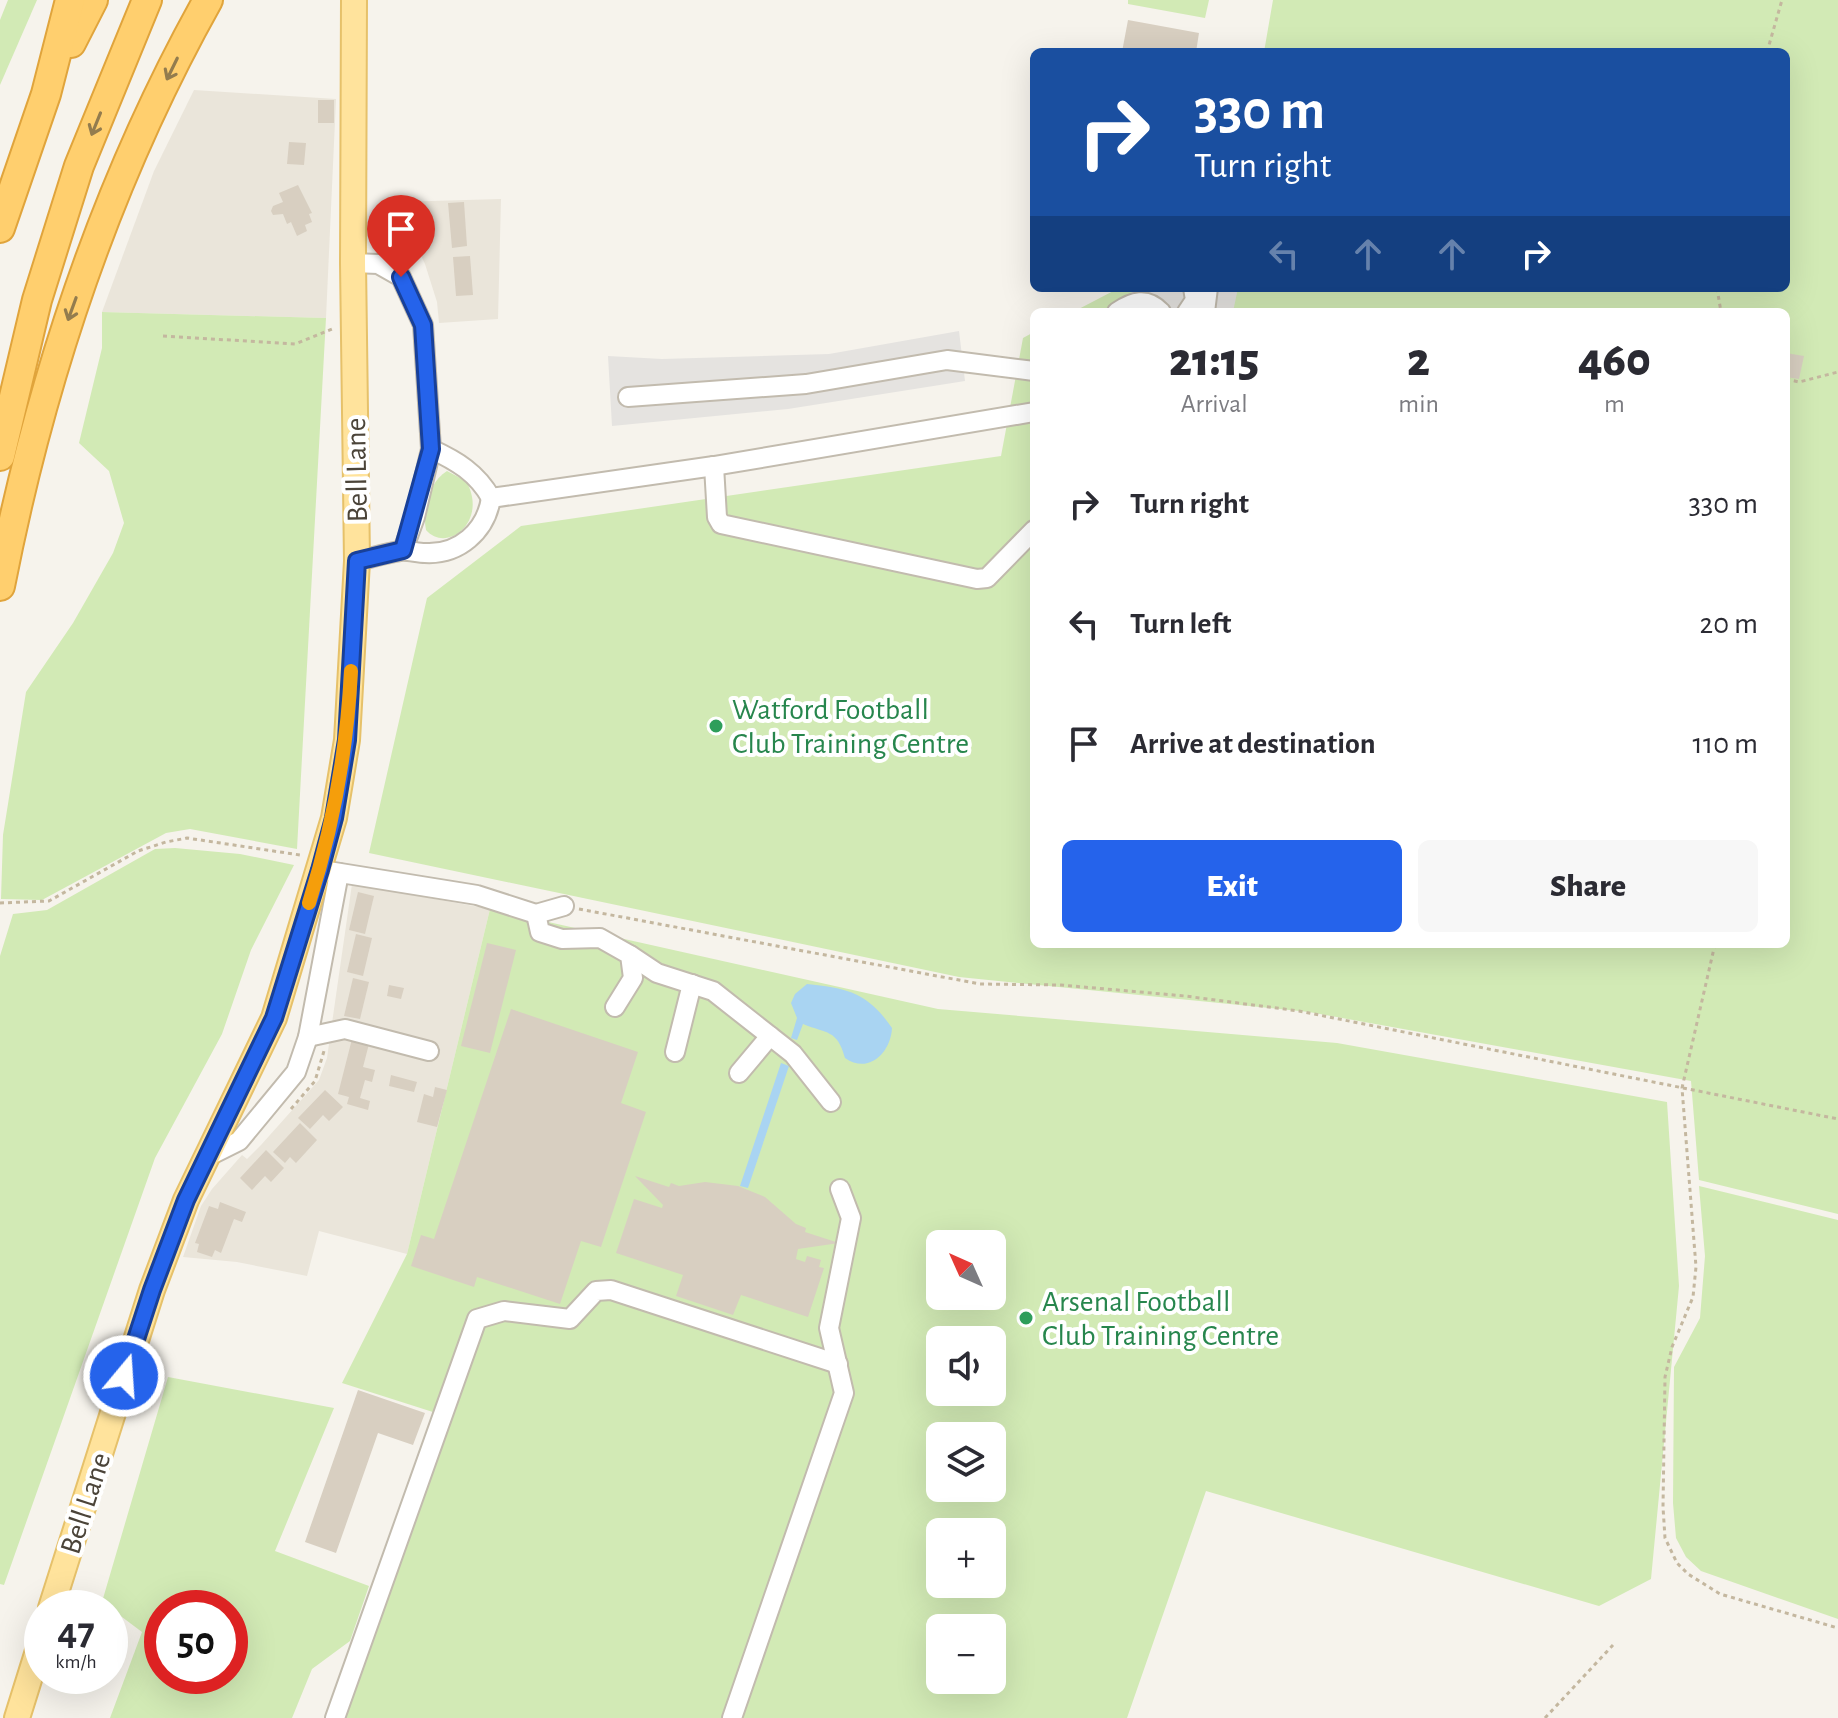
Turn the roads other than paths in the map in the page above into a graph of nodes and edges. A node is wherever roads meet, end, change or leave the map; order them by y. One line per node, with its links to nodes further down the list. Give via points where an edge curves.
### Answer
1 (70, 0): 6 (highway)
2 (93, 0): 6 (highway)
3 (147, 0): 15 (highway, one-way to 15, via 74,181 37,300)
4 (208, 0): 21 (highway, one-way to 21, via 132,152 69,315 17,497)
5 (354, 0): 8 (main road, Bell Lane)
6 (46, 94): 7 (highway)
7 (0, 228)
8 (353, 263): 14 (street, via 378,264 401,277 423,325); 20 (main road, Bell Lane)
9 (1122, 308): 10 (street, via 1132,301)
10 (1156, 308)
11 (1030, 370): 12 (street, via 947,360 806,384)
12 (628, 397)
13 (1030, 413): 16 (street)
14 (431, 449): 17 (street, via 457,460); 19 (street)
15 (0, 456)
16 (714, 466): 17 (street); 18 (street, via 721,524 977,579 987,578)
17 (491, 498): 19 (street, via 483,523 461,545 427,554)
18 (1030, 534)
19 (403, 550): 20 (street)
20 (357, 561): 22 (main road, Bell Lane, via 347,740)
21 (0, 586)
22 (320, 866): 24 (street, via 477,895); 29 (street); 34 (main road, Bell Lane, via 274,1018)
23 (564, 906): 24 (street)
24 (536, 914): 25 (street, via 540,932 562,939 600,938)
25 (630, 955): 26 (street, via 657,973); 27 (street, via 633,978)
26 (692, 984): 28 (street, via 713,991); 31 (street)
27 (615, 1007)
28 (770, 1036): 32 (street); 33 (street, via 793,1054)
29 (308, 1037): 30 (street, via 345,1029); 34 (street, via 296,1072 270,1107 239,1141)
30 (429, 1051)
31 (675, 1052)
32 (739, 1073)
33 (831, 1102)
34 (207, 1157): 37 (main road, Bell Lane, via 152,1290)
35 (840, 1189): 36 (street, via 851,1218 829,1328)
36 (838, 1364): 40 (street, via 611,1290 596,1291 570,1319 504,1311 477,1319); 41 (street, via 844,1393)
37 (57, 1590)
38 (24, 1694): 39 (main road)
39 (17, 1718)
40 (335, 1718)
41 (732, 1718)

